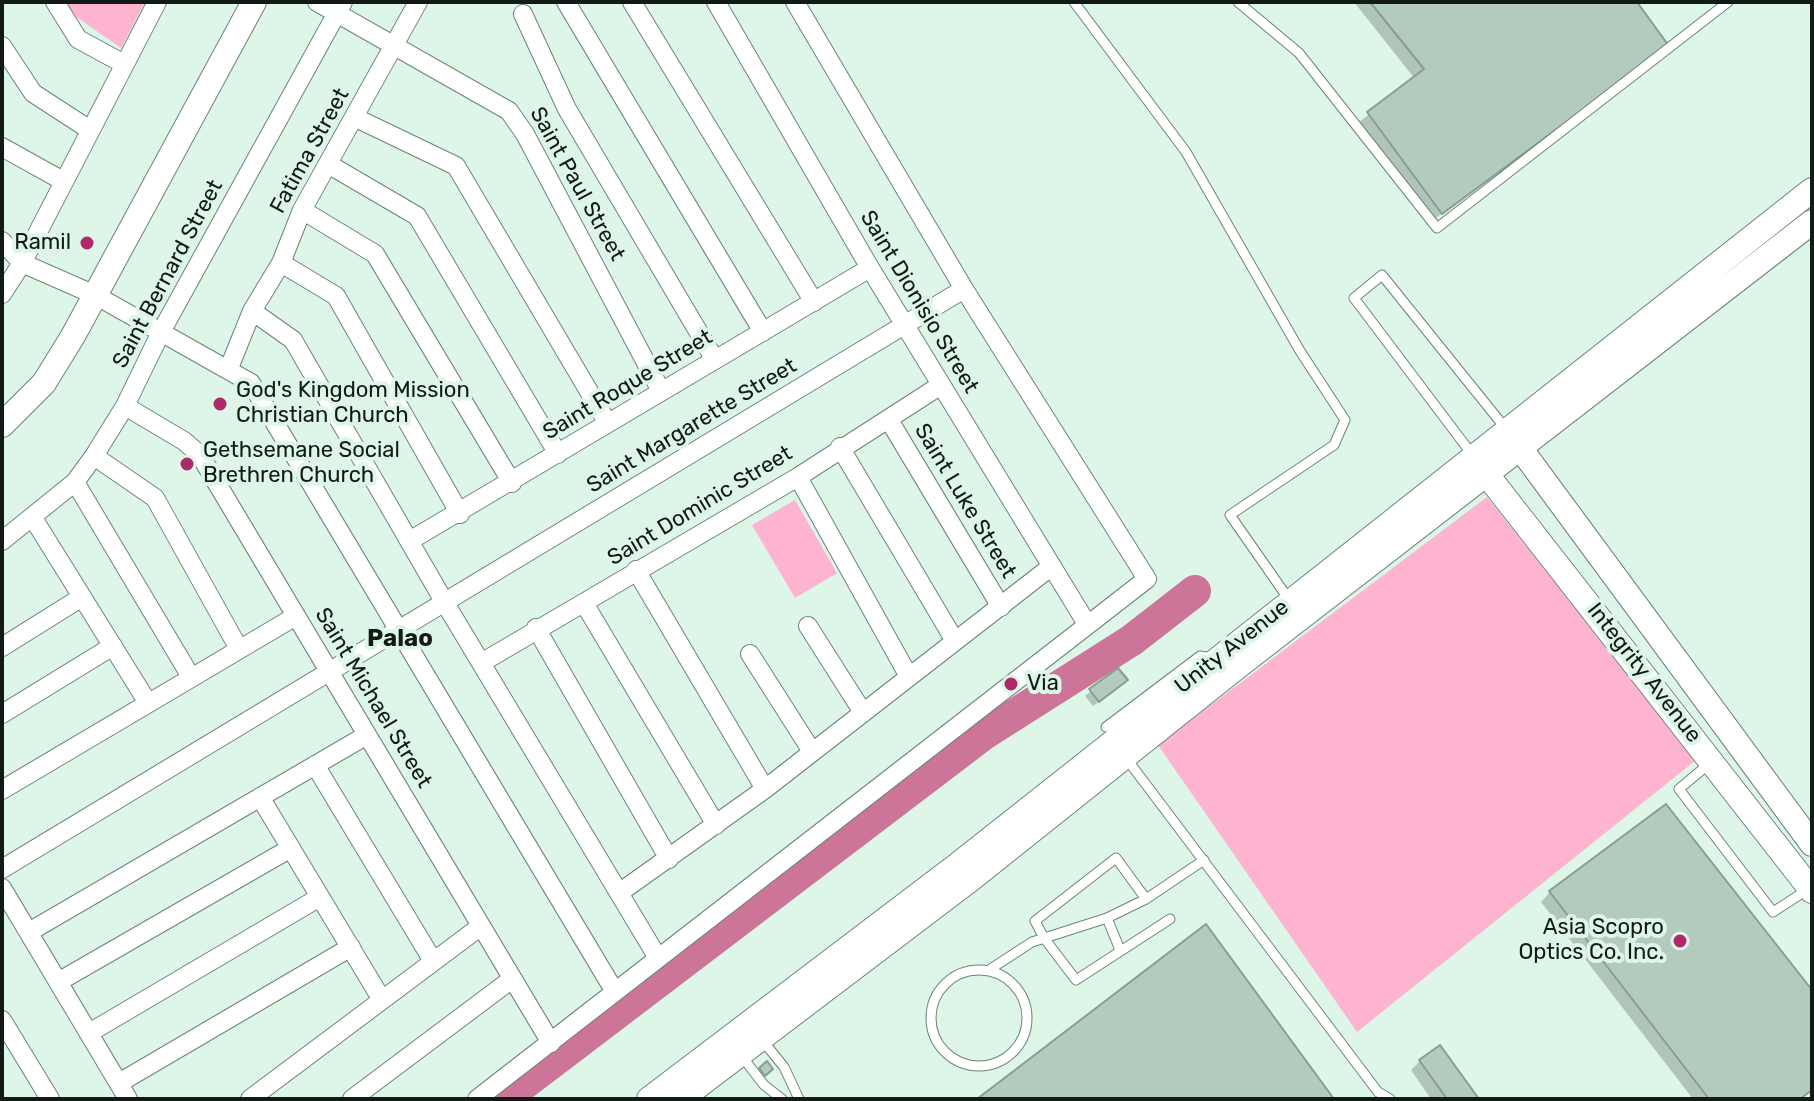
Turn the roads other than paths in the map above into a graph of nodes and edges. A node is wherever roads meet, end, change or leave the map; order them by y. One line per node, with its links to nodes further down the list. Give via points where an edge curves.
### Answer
1 (55, 2): 17 (street, via 78,39)
2 (157, 2): 17 (street)
3 (254, 2): 32 (street)
4 (317, 2): 13 (street, Saint Paul Street)
5 (418, 2): 15 (street, Fatima Street)
6 (566, 2): 37 (street)
7 (632, 2): 33 (street)
8 (716, 2): 29 (street, Saint Dionisio Street)
9 (795, 2): 30 (street)
10 (1074, 2): 61 (lane, via 1186,152 1345,420 1334,445 1230,515)
11 (1238, 2): 12 (lane, via 1299,53 1437,228)
12 (1728, 2)
13 (340, 7): 15 (street, Saint Paul Street); 36 (street, Saint Bernard Street)
14 (523, 14): 38 (street, via 567,109)
15 (395, 44): 18 (street, Fatima Street); 41 (street, Saint Paul Street, via 509,111)
16 (2, 46): 19 (street, via 33,93)
17 (124, 64): 19 (street)
18 (356, 118): 21 (street, Fatima Street); 44 (street, via 456,166)
19 (90, 130): 22 (street)
20 (2, 147): 22 (street)
21 (328, 164): 24 (street, Fatima Street); 48 (street, via 417,216)
22 (63, 181): 27 (street)
23 (1812, 190): 46 (street, Unity Avenue)
24 (302, 210): 28 (street, Fatima Street); 53 (street, via 375,254)
25 (1812, 222): 46 (street, Unity Avenue)
26 (2, 241): 27 (street)
27 (22, 263): 31 (street); 32 (street)
28 (281, 263): 34 (street, Fatima Street); 54 (street, via 336,296)
29 (870, 268): 33 (street, Saint Roque Street); 35 (street, Saint Dionisio Street)
30 (964, 289): 35 (street, Saint Margarette Street); 66 (street, via 1147,579)
31 (2, 294)
32 (95, 295): 36 (street); 45 (street, via 51,371)
33 (814, 302): 37 (street, Saint Roque Street)
34 (252, 311): 39 (street, Fatima Street); 56 (street, via 293,340)
35 (905, 325): 40 (street, Saint Dionisio Street); 62 (street, Saint Margarette Street)
36 (161, 332): 39 (street); 42 (street, Saint Bernard Street)
37 (763, 332): 38 (street, Saint Roque Street)
38 (715, 360): 41 (street, Saint Roque Street)
39 (229, 368): 69 (street, via 251,383)
40 (941, 385): 43 (street, Saint Dominic Street); 58 (street, Saint Dionisio Street)
41 (661, 391): 44 (street, Saint Roque Street)
42 (125, 406): 49 (street, Saint Bernard Street); 65 (street, Saint Michael Street, via 200,455)
43 (889, 420): 47 (street, Saint Dominic Street); 64 (street, Saint Luke Street)
44 (607, 422): 48 (street, Saint Roque Street)
45 (2, 425)
46 (1514, 440): 50 (street, Unity Avenue); 50 (lane, via 1382,275 1354,298); 93 (street, Integrity Avenue)
47 (840, 447): 51 (street, Saint Dominic Street); 70 (street)
48 (558, 454): 53 (street, Saint Roque Street)
49 (94, 456): 52 (street, Saint Bernard Street); 73 (street, via 155,498)
50 (1480, 466): 61 (street, Unity Avenue); 86 (street, Unity Avenue); 87 (street, Integrity Avenue)
51 (798, 477): 59 (street, Saint Dominic Street); 78 (street)
52 (75, 482): 55 (street, Saint Bernard Street); 79 (street)
53 (512, 483): 54 (street, Saint Roque Street)
54 (460, 514): 56 (street, Saint Roque Street)
55 (33, 518): 57 (street, Saint Bernard Street); 60 (street)
56 (411, 540): 62 (street)
57 (2, 541)
58 (1052, 566): 64 (street); 66 (street, Saint Dionisio Street)
59 (636, 570): 63 (street, Saint Dominic Street); 89 (street)
60 (82, 597): 71 (street); 72 (street)
61 (1290, 601): 75 (street, Unity Avenue)
62 (445, 603): 69 (street, Saint Margarette Street); 76 (street)
63 (584, 603): 68 (street, Saint Dominic Street); 92 (street)
64 (1001, 607): 70 (street)
65 (296, 616): 73 (street); 77 (street, Saint Michael Street)
66 (1087, 624): 110 (street)
67 (808, 626): 81 (street)
68 (536, 628): 76 (street, Saint Dominic Street); 95 (street)
69 (399, 630): 77 (street, Saint Margarette Street); 115 (street)
70 (955, 641): 78 (street)
71 (113, 646): 80 (street); 82 (street)
72 (2, 647)
73 (239, 649): 79 (street)
74 (750, 654): 85 (street)
75 (1217, 658): 83 (lane, via 1200,656); 118 (street, Unity Avenue)
76 (481, 663): 100 (street)
77 (329, 673): 84 (street, Saint Michael Street); 97 (street, Saint Margarette Street)
78 (908, 675): 81 (street)
79 (191, 677): 80 (street)
80 (148, 703): 90 (street)
81 (862, 711): 85 (street)
82 (2, 714)
83 (1106, 727)
84 (367, 735): 88 (street); 105 (street, Saint Michael Street)
85 (811, 750): 89 (street)
86 (1125, 757): 96 (lane); 118 (street, Unity Avenue, via 966,883)
87 (1713, 761): 99 (street, Integrity Avenue); 99 (lane, via 1679,789 1688,801 1773,912)
88 (315, 765): 91 (street); 111 (street)
89 (765, 789): 92 (street)
90 (2, 790)
91 (260, 797): 94 (street); 106 (street)
92 (716, 825): 95 (street)
93 (1812, 844)
94 (291, 848): 101 (street); 114 (street)
95 (669, 859): 100 (street)
96 (1204, 860): 102 (lane); 131 (lane, via 1378,1092)
97 (2, 869)
98 (2, 888): 106 (street)
99 (1811, 890)
100 (619, 893): 110 (street)
101 (320, 897): 108 (street); 119 (street)
102 (1146, 899): 103 (lane); 107 (lane, via 1116,858 1035,921)
103 (1107, 918): 107 (lane); 109 (lane)
104 (1170, 919): 109 (lane)
105 (481, 926): 111 (street); 113 (street, Saint Michael Street)
106 (29, 932): 114 (street)
107 (1044, 938): 109 (lane, via 1076,980); 112 (lane)
108 (351, 947): 116 (street); 122 (street)
109 (1120, 950)
110 (658, 958): 115 (street)
111 (433, 961): 116 (street)
112 (989, 970): 112 (lane, via 962,972 941,987 930,1011 936,1042 966,1065 1005,1060 1027,1029 1028,1009 1020,991 1007,977)
113 (512, 979): 120 (street, Saint Michael Street); 125 (street)
114 (58, 982): 119 (street)
115 (615, 992): 120 (street)
116 (382, 1000): 124 (street)
117 (2, 1020): 123 (street)
118 (755, 1030): 121 (street, Unity Avenue); 130 (lane, via 784,1067)
119 (89, 1033): 122 (street)
120 (551, 1043): 126 (street)
121 (735, 1046): 127 (street, Unity Avenue); 128 (street, Unity Avenue); 129 (lane, via 764,1085)
122 (123, 1091)
123 (50, 1099)
124 (250, 1099)
125 (352, 1099)
126 (477, 1099)
127 (649, 1099)
128 (681, 1099)
129 (782, 1099)
130 (799, 1099)
131 (1390, 1099)

